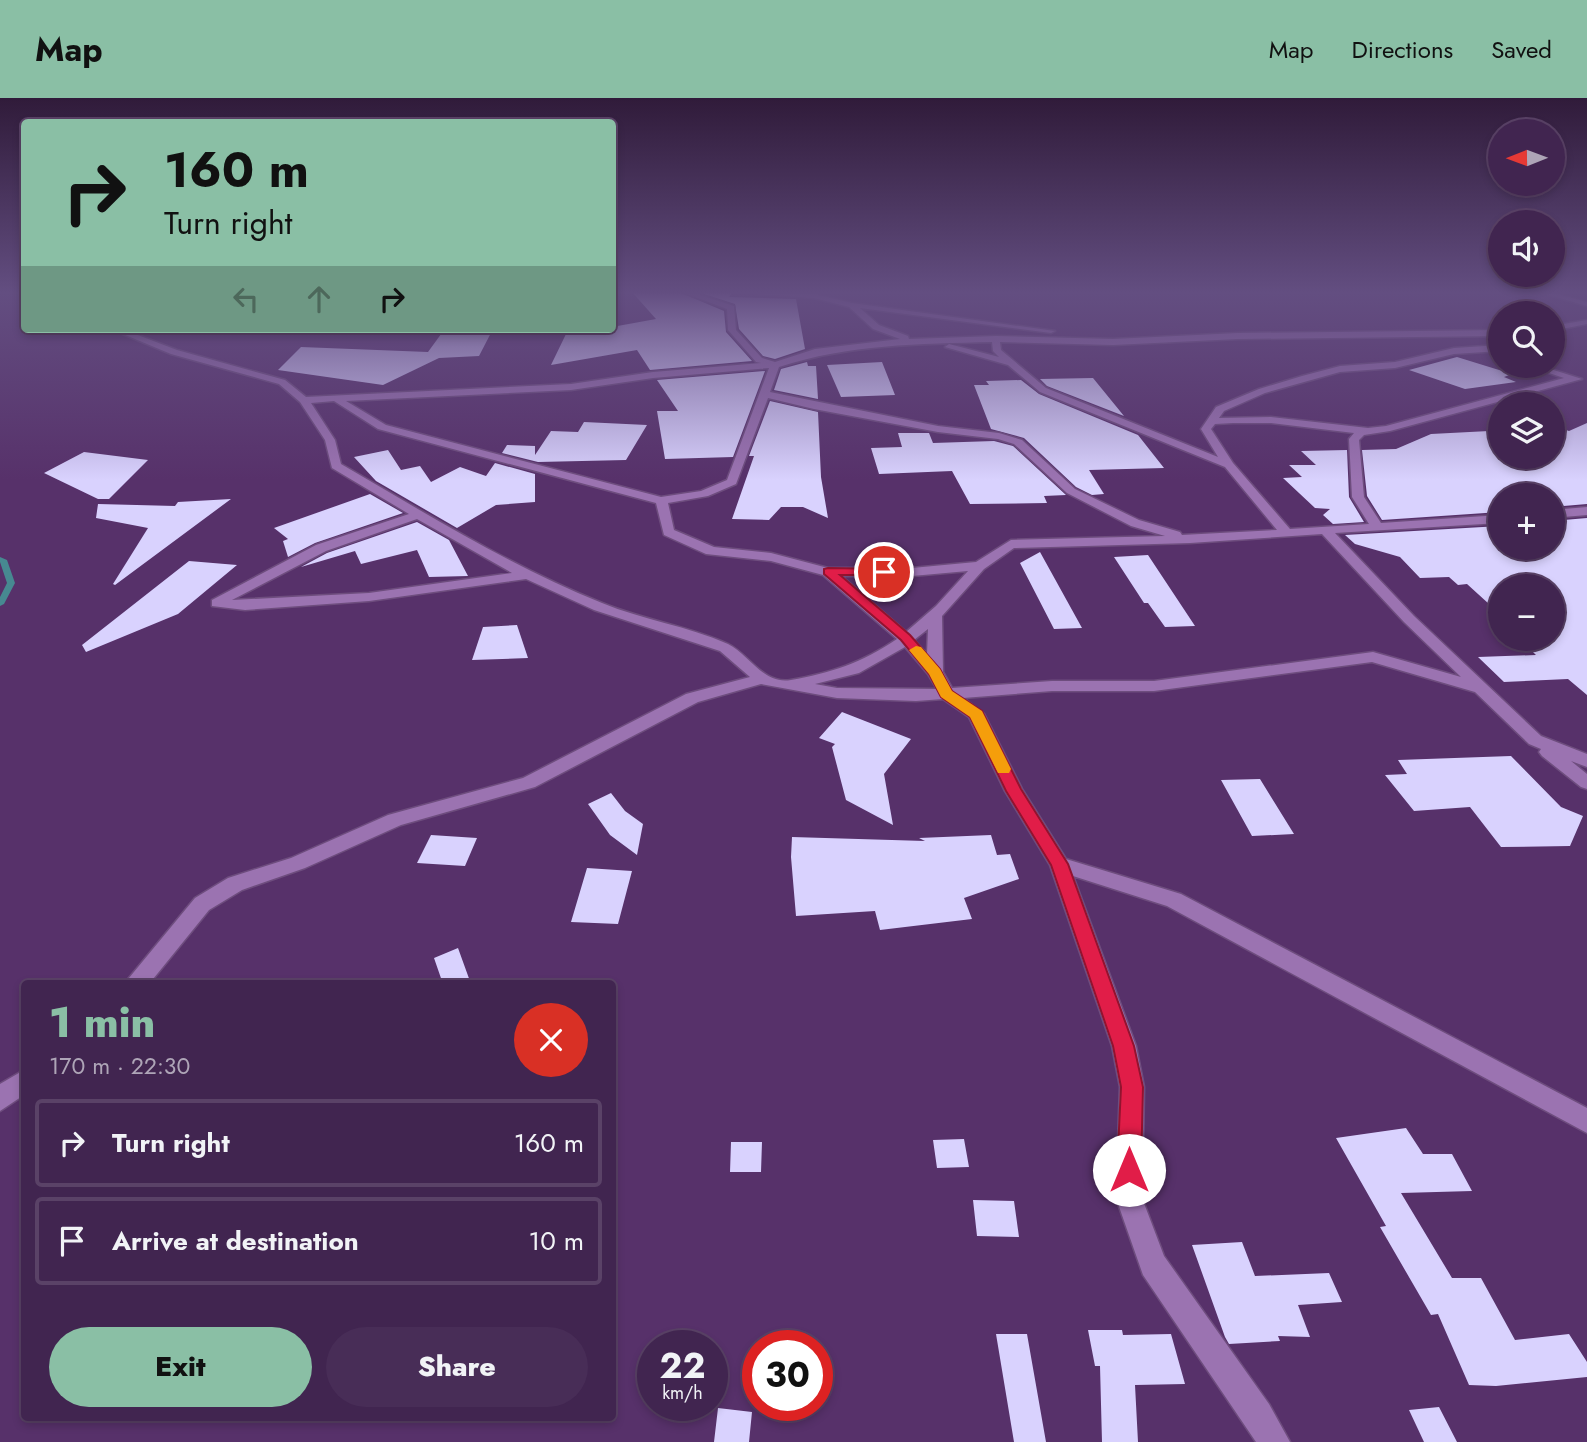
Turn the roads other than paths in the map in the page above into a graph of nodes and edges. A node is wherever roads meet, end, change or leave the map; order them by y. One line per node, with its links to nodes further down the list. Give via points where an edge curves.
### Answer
1 (184, 355): 14 (street, via 282,382)
2 (754, 355): 7 (street)
3 (807, 355): 7 (street)
4 (981, 355): 8 (street)
5 (1002, 355): 8 (street)
6 (1441, 355): 15 (street, via 1395,365 1340,369 1262,391 1220,409)
7 (775, 365): 12 (street); 13 (street, via 570,387)
8 (1016, 365): 17 (street, via 1043,390)
9 (1565, 375): 10 (street)
10 (1575, 378): 11 (street); 16 (street)
11 (1587, 380)
12 (765, 394): 18 (street, via 732,482 704,494); 26 (street, via 1018,442 1071,491 1091,503 1135,523)
13 (335, 398): 14 (street); 18 (street, via 382,427)
14 (304, 400): 21 (street, via 330,440 336,466)
15 (1213, 421): 16 (street, via 1255,420); 17 (street, via 1206,429)
16 (1367, 431): 23 (street, via 1353,439 1354,466 1358,497)
17 (1229, 465): 25 (street)
18 (661, 501): 28 (street, via 668,531 711,551 771,557)
19 (1587, 511): 20 (street)
20 (1565, 513)
21 (420, 514): 29 (street); 29 (street, via 321,548 217,603 245,606 369,597)
22 (1488, 520): 23 (street)
23 (1377, 526): 24 (street)
24 (1325, 530): 25 (street); 35 (street)
25 (1287, 533): 26 (street)
26 (1190, 539): 27 (street, via 1011,544)
27 (979, 566): 28 (street); 30 (street, via 963,589)
28 (828, 572): 31 (street)
29 (527, 575): 33 (street, via 599,607 726,648)
30 (935, 614): 31 (street); 32 (street)
31 (905, 638): 32 (street); 34 (street, via 862,667 832,677)
32 (935, 672): 36 (street)
33 (761, 679): 34 (street); 41 (street, via 692,698 529,783 395,820 298,863 235,884 202,904)
34 (781, 683): 36 (street, via 836,693)
35 (1480, 688): 36 (street, via 1373,657 1154,686 1052,686); 37 (street)
36 (947, 694): 40 (street, via 976,714 1014,791)
37 (1535, 740): 38 (street); 39 (street)
38 (1587, 761)
39 (1587, 783)
40 (1059, 864): 44 (street, via 1174,900); 45 (street, via 1124,1046 1132,1087 1129,1198 1153,1265)
41 (138, 980)
42 (21, 1083): 43 (street)
43 (0, 1099)
44 (1587, 1121)
45 (1274, 1442)

